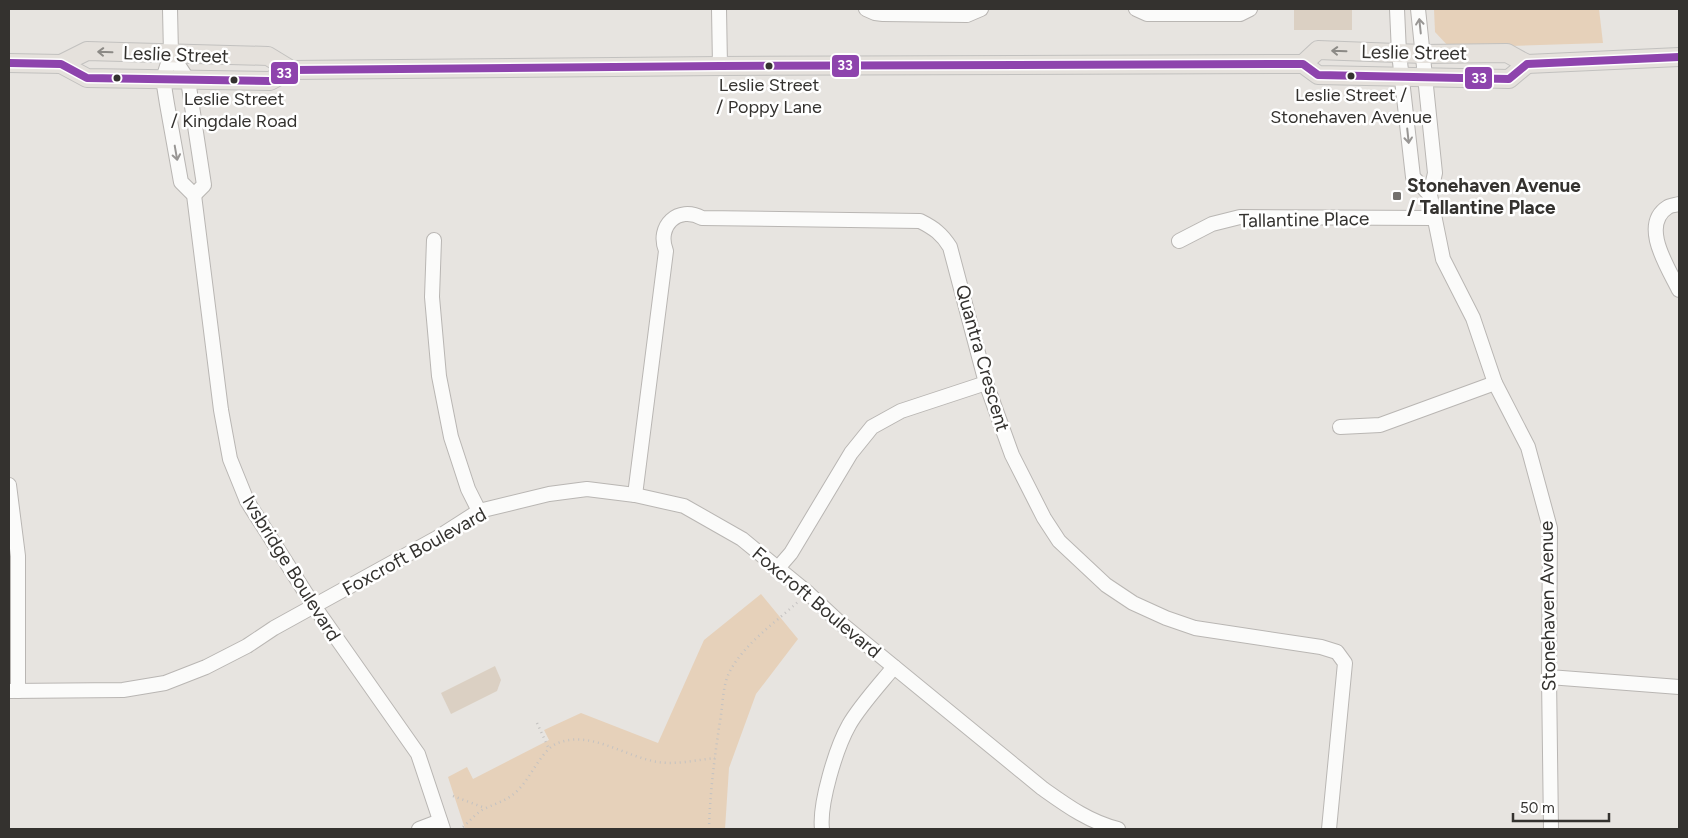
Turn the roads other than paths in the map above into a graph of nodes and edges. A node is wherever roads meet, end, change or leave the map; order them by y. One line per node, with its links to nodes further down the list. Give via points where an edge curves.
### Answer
1 (170, 9): 10 (street)
2 (719, 9): 17 (street)
3 (866, 9): 4 (street, via 883,14 967,15)
4 (981, 9)
5 (1136, 9): 6 (street, via 1147,14 1240,14)
6 (1250, 9)
7 (1397, 9): 9 (street)
8 (1418, 9): 11 (street, Stonehaven Avenue, one-way to 8)
9 (1399, 53): 11 (main road, Leslie Street); 15 (main road, Leslie Street, one-way to 15, via 1318,50); 19 (street)
10 (171, 54): 14 (main road, Leslie Street, one-way to 14, via 87,51); 18 (main road, Leslie Street, via 268,56); 21 (street, Ivsbridge Boulevard); 22 (street)
11 (1423, 54): 16 (main road, Leslie Street, via 1508,53); 20 (street, Stonehaven Avenue)
12 (1679, 57): 16 (main road, Leslie Street)
13 (9, 63): 14 (main road, Leslie Street)
14 (61, 64): 21 (main road, Leslie Street, via 87,78)
15 (1303, 64): 17 (main road, Leslie Street); 19 (main road, Leslie Street, via 1318,75)
16 (1527, 64): 20 (main road, Leslie Street, via 1509,78)
17 (720, 66): 18 (main road, Leslie Street)
18 (291, 70): 22 (main road, Leslie Street, via 270,81)
19 (1402, 77): 20 (main road, Leslie Street); 24 (street, one-way to 24, via 1413,177)
20 (1425, 77): 24 (street, Stonehaven Avenue, via 1435,173)
21 (163, 79): 22 (main road, Leslie Street); 23 (street, Ivsbridge Boulevard, one-way to 23, via 181,182)
22 (188, 80): 23 (street, Ivsbridge Boulevard, via 204,185)
23 (194, 195): 37 (street, Ivsbridge Boulevard, via 220,410 230,459 247,501)
24 (1430, 195): 26 (street, Stonehaven Avenue)
25 (1679, 204): 29 (street, via 1668,207 1658,219 1655,232 1659,250)
26 (1434, 218): 28 (street, Tallantine Place, via 1240,217 1212,224); 31 (street, Stonehaven Avenue, via 1443,259 1472,318)
27 (434, 240): 35 (street, via 432,297 439,376 451,437 468,489)
28 (1179, 241)
29 (1679, 290)
30 (986, 383): 34 (street, Quantra Crescent, via 955,262 950,247 935,228 920,221 702,218 693,213 682,214 667,225 663,234 666,251); 36 (street, via 900,412 872,427 851,453); 46 (street, Quantra Crescent, via 1012,455 1044,518 1059,541 1106,585 1132,603 1195,628 1337,652 1345,663)
31 (1495, 383): 32 (street, via 1380,425); 39 (street, Stonehaven Avenue, via 1528,447 1550,528)
32 (1340, 427)
33 (9, 485): 41 (street, via 18,556)
34 (635, 495): 35 (street, Foxcroft Boulevard, via 587,489 549,494); 36 (street, Foxcroft Boulevard, via 684,506 742,539)
35 (479, 511): 37 (street, Foxcroft Boulevard)
36 (778, 568): 38 (street, Foxcroft Boulevard)
37 (314, 606): 41 (street, Foxcroft Boulevard, via 222,659 165,683 123,690); 42 (street, Ivsbridge Boulevard, via 418,754)
38 (894, 667): 44 (street, via 849,725 834,759); 45 (street, Foxcroft Boulevard, via 1042,788 1077,812)
39 (1549, 678): 40 (street); 47 (street, Stonehaven Avenue)
40 (1679, 687)
41 (13, 691)
42 (441, 825): 43 (street)
43 (419, 829)
44 (822, 829)
45 (1118, 829)
46 (1329, 829)
47 (1552, 829)

